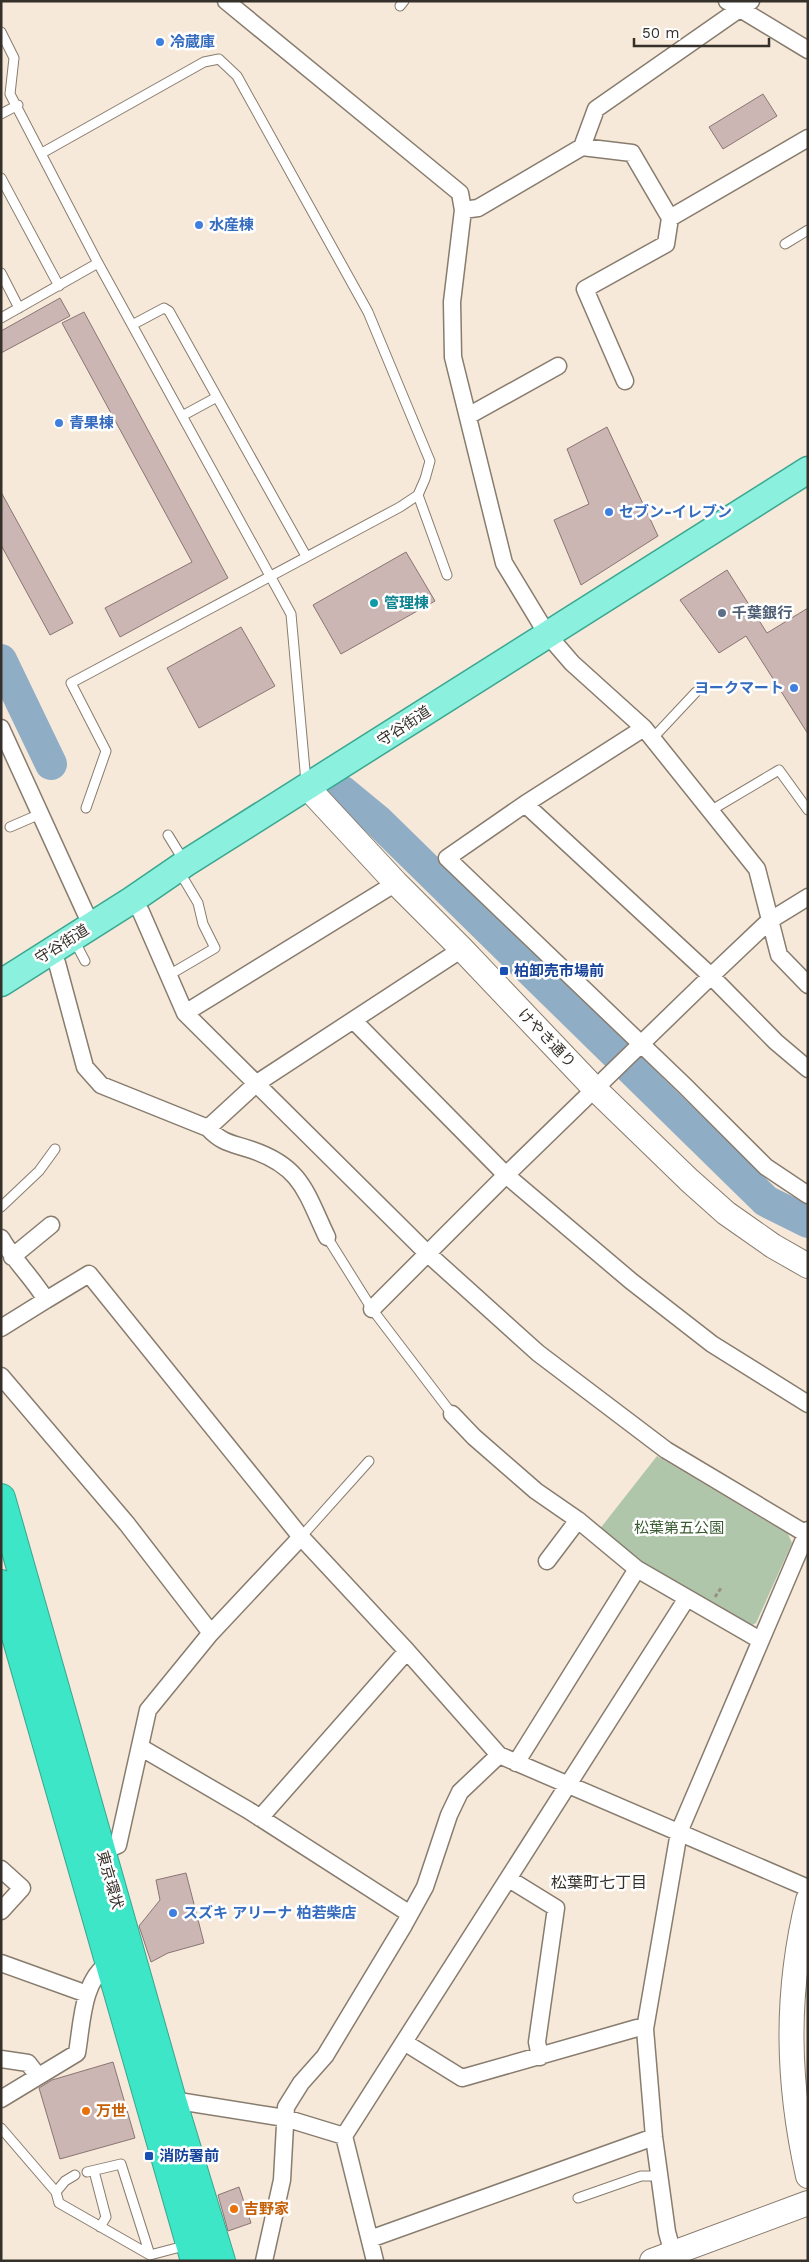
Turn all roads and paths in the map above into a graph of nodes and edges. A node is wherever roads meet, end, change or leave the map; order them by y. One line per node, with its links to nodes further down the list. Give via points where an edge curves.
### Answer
1 (226, 1): 11 (street, via 460,193)
2 (739, 4): 4 (street); 8 (street, via 596,109)
3 (1, 32): 5 (lane, via 14,58 10,94)
4 (808, 50)
5 (18, 106): 6 (lane); 9 (lane)
6 (1, 114)
7 (808, 138): 12 (street)
8 (582, 147): 11 (street, via 478,208); 12 (street, via 632,153)
9 (42, 153): 15 (lane); 27 (lane, via 204,62 219,58 237,76 368,312 430,461)
10 (1, 178): 17 (lane)
11 (463, 210): 25 (street, via 452,302 453,357)
12 (670, 218): 22 (street, via 666,244 585,289)
13 (808, 230): 14 (lane)
14 (785, 244)
15 (98, 263): 17 (lane); 20 (lane)
16 (1, 273): 18 (lane)
17 (59, 286): 18 (lane)
18 (19, 308): 19 (lane)
19 (1, 318)
20 (132, 325): 23 (lane, via 164,308 169,311); 24 (lane)
21 (558, 366): 25 (street)
22 (625, 381)
23 (217, 397): 24 (lane); 28 (lane)
24 (182, 416): 30 (lane)
25 (468, 416): 31 (street, via 504,563)
26 (808, 470): 31 (main road, 守谷街道)
27 (418, 495): 28 (lane); 29 (lane)
28 (306, 556): 30 (lane)
29 (447, 575)
30 (270, 576): 35 (lane, via 291,614); 37 (lane, via 71,683 106,751)
31 (547, 634): 34 (street, via 572,664); 35 (main road, 守谷街道)
32 (696, 692): 34 (lane)
33 (1, 728): 40 (street)
34 (648, 733): 36 (street); 39 (street)
35 (307, 788): 43 (main road, 守谷街道); 44 (street, けやき通り)
36 (524, 804): 53 (street); 58 (street, via 447,858)
37 (86, 808)
38 (808, 810): 39 (lane, via 778,770)
39 (710, 811): 47 (street, via 757,869)
40 (40, 814): 41 (lane); 48 (street)
41 (10, 827)
42 (168, 835): 43 (lane)
43 (182, 866): 46 (main road, 守谷街道); 52 (lane, via 215,948)
44 (396, 883): 49 (street, けやき通り); 56 (street)
45 (808, 897): 47 (street)
46 (132, 900): 48 (main road, 守谷街道); 52 (street, via 141,912)
47 (770, 921): 53 (street); 55 (street, via 778,955)
48 (82, 931): 50 (main road, 守谷街道); 51 (lane, via 80,949)
49 (462, 949): 57 (street); 61 (street, けやき通り)
50 (50, 952): 54 (main road, 守谷街道); 62 (street, via 85,1067 108,1093)
51 (85, 961)
52 (168, 975): 56 (street)
53 (711, 976): 58 (street); 59 (street, via 776,1042)
54 (1, 983)
55 (808, 985)
56 (186, 1014): 60 (street)
57 (354, 1021): 60 (street); 64 (street)
58 (641, 1044): 61 (street); 65 (street, via 766,1167)
59 (808, 1069)
60 (257, 1083): 62 (street); 70 (street)
61 (595, 1089): 64 (street); 72 (street, けやき通り, via 726,1213)
62 (208, 1128): 68 (street, via 218,1139 286,1166 303,1184)
63 (55, 1149): 66 (lane, via 39,1171)
64 (506, 1175): 70 (street); 77 (street, via 631,1281 712,1344)
65 (808, 1196)
66 (1, 1207)
67 (51, 1225): 71 (street)
68 (327, 1237): 74 (lane)
69 (1, 1238): 71 (street)
70 (427, 1253): 74 (street); 82 (street, via 538,1353 666,1450)
71 (12, 1257): 73 (street)
72 (808, 1266)
73 (46, 1300): 75 (street); 83 (street, via 89,1274)
74 (372, 1309): 78 (lane)
75 (1, 1328)
76 (1, 1376): 88 (street, via 127,1524)
77 (808, 1404)
78 (452, 1414): 81 (street, via 536,1491)
79 (369, 1461): 83 (lane)
80 (1, 1498): 97 (highway, 東京環状)
81 (578, 1520): 84 (street); 85 (street)
82 (807, 1533): 89 (street)
83 (301, 1537): 88 (street); 90 (street)
84 (547, 1561)
85 (636, 1569): 87 (street); 93 (street)
86 (1, 1584): 105 (highway, 東京環状)
87 (687, 1598): 89 (street); 94 (street)
88 (212, 1633): 91 (street, via 148,1710)
89 (760, 1640): 96 (street)
90 (407, 1651): 92 (street); 95 (street)
91 (140, 1747): 95 (street); 97 (street, via 118,1845)
92 (499, 1756): 93 (street); 103 (street, via 460,1792 424,1887)
93 (516, 1763): 94 (street)
94 (568, 1786): 96 (street); 99 (street)
95 (260, 1818): 103 (street)
96 (679, 1832): 100 (street); 107 (street)
97 (102, 1852): 113 (highway, 東京環状)
98 (1, 1869): 102 (street, via 22,1888)
99 (509, 1879): 108 (street); 109 (street, via 556,1908 537,2042)
100 (808, 1888)
101 (808, 1900): 120 (street, via 792,1990 790,2046 797,2128)
102 (1, 1911)
103 (410, 1914): 114 (street, via 325,2056 301,2083 286,2107)
104 (1, 1963): 106 (street)
105 (109, 1963): 106 (street, via 100,1969); 126 (highway, 東京環状)
106 (88, 1994): 111 (street, via 77,2053)
107 (645, 2029): 109 (street, via 637,2028); 117 (street)
108 (404, 2042): 109 (street, via 462,2078); 116 (street)
109 (540, 2057)
110 (1, 2059): 111 (street, via 28,2063)
111 (38, 2076): 112 (street)
112 (1, 2099)
113 (172, 2100): 114 (street); 129 (highway, 東京環状)
114 (286, 2118): 116 (street); 130 (street, via 282,2180)
115 (1, 2128): 121 (lane)
116 (344, 2136): 125 (street)
117 (654, 2137): 119 (street); 125 (street)
118 (75, 2175): 121 (lane, via 70,2176)
119 (660, 2176): 122 (lane, via 641,2176); 128 (street)
120 (808, 2176)
121 (56, 2192): 124 (lane, via 59,2203)
122 (578, 2198)
123 (808, 2203): 128 (street)
124 (100, 2226): 127 (lane); 127 (lane, via 106,2216 90,2171 121,2164)
125 (370, 2239): 131 (street)
126 (193, 2253): 127 (lane)
127 (150, 2255)
128 (667, 2258)
129 (222, 2261)
130 (264, 2261)
131 (375, 2261)

